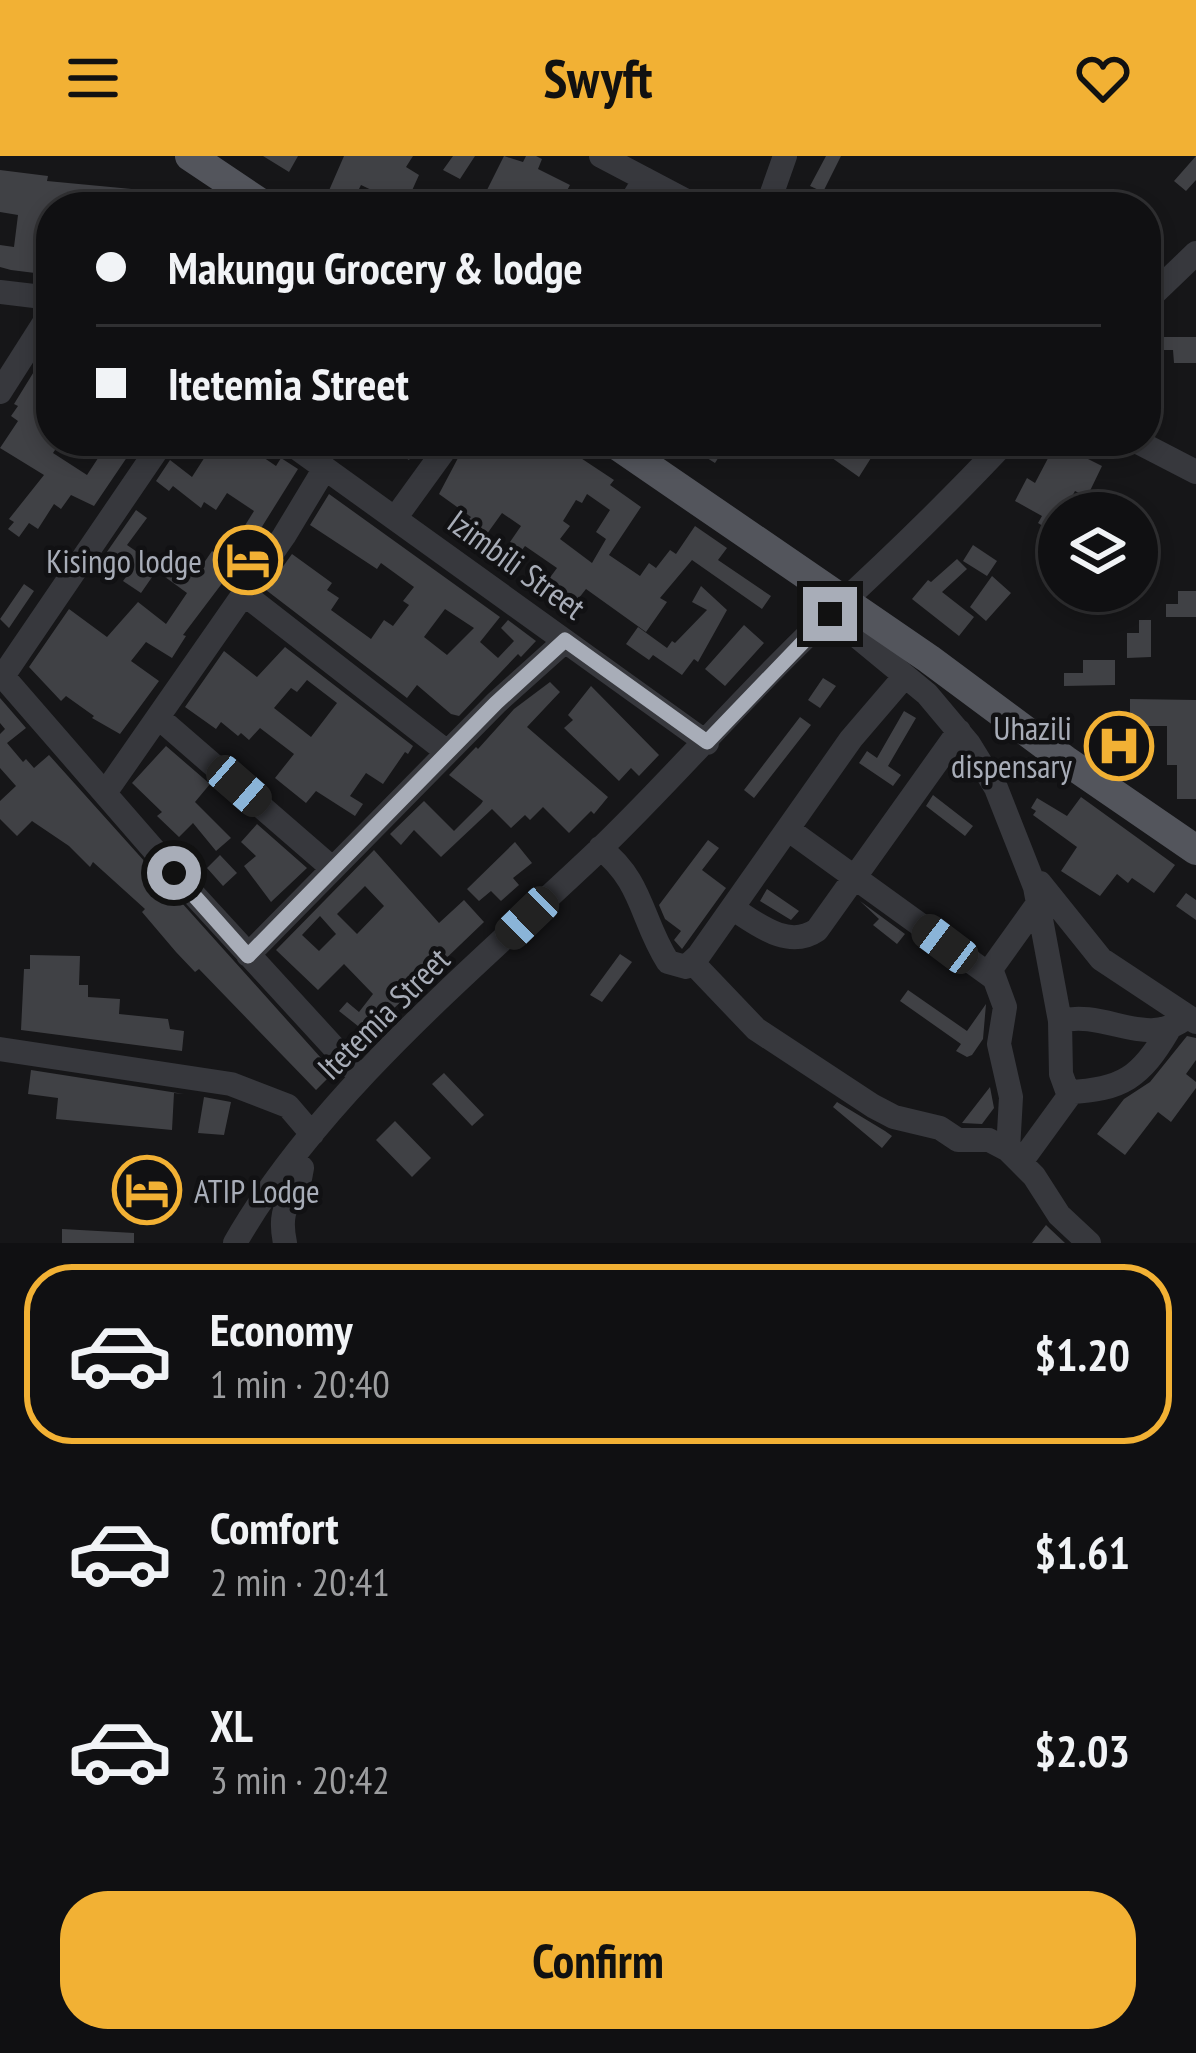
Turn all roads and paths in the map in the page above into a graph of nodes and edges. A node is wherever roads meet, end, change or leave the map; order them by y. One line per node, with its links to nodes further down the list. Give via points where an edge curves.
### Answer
1 (190, 156): 5 (main road)
2 (602, 156): 4 (street)
3 (785, 156): 8 (street)
4 (645, 178): 6 (street); 7 (street)
5 (244, 192)
6 (637, 192)
7 (671, 192)
8 (772, 192)
9 (1196, 253): 10 (street)
10 (1161, 287)
11 (0, 292): 12 (street)
12 (36, 296)
13 (36, 336): 14 (street)
14 (0, 392)
15 (1161, 454): 22 (street)
16 (153, 456): 27 (street)
17 (308, 456): 21 (street, Izimbili Street)
18 (440, 456): 23 (street)
19 (630, 456): 25 (main road)
20 (991, 456): 25 (street, Itetemia Street)
21 (325, 468): 23 (street, Izimbili Street); 24 (street)
22 (1196, 472)
23 (397, 517): 26 (street, Izimbili Street)
24 (244, 594): 29 (street); 32 (street)
25 (837, 608): 28 (street); 31 (street, Itetemia Street); 36 (main road)
26 (565, 640): 31 (street, Izimbili Street); 32 (street)
27 (1, 675): 33 (street)
28 (905, 676): 30 (street); 34 (street)
29 (159, 718): 33 (street); 37 (street)
30 (959, 731): 38 (street, via 996,788); 39 (street)
31 (707, 742): 35 (street, Itetemia Street)
32 (447, 752): 37 (street)
33 (105, 793): 42 (street)
34 (789, 830): 39 (street); 41 (street)
35 (601, 848): 43 (street, via 630,876 668,962); 48 (street, Itetemia Street)
36 (1196, 850)
37 (332, 868): 42 (street)
38 (1031, 872): 40 (street); 46 (street, via 1101,958)
39 (854, 876): 41 (street, via 809,936 779,935); 44 (street)
40 (1039, 902): 44 (street); 45 (street)
41 (732, 908): 43 (street)
42 (248, 956): 48 (street)
43 (693, 963): 51 (street, via 757,1029 873,1106)
44 (991, 976): 51 (street, via 1005,1007 999,1044)
45 (1060, 1021): 46 (street, via 1088,1018 1133,1030); 49 (street)
46 (1184, 1023): 49 (street, via 1125,1082)
47 (0, 1049): 50 (street, via 231,1084 287,1106)
48 (361, 1077): 50 (street, Itetemia Street)
49 (1069, 1091): 51 (street, via 1060,1114)
50 (312, 1134): 52 (street, Itetemia Street)
51 (1014, 1156): 55 (street)
52 (292, 1159): 53 (street, Itetemia Street); 54 (street, via 303,1173 283,1208)
53 (235, 1243)
54 (285, 1243)
55 (1089, 1243)

